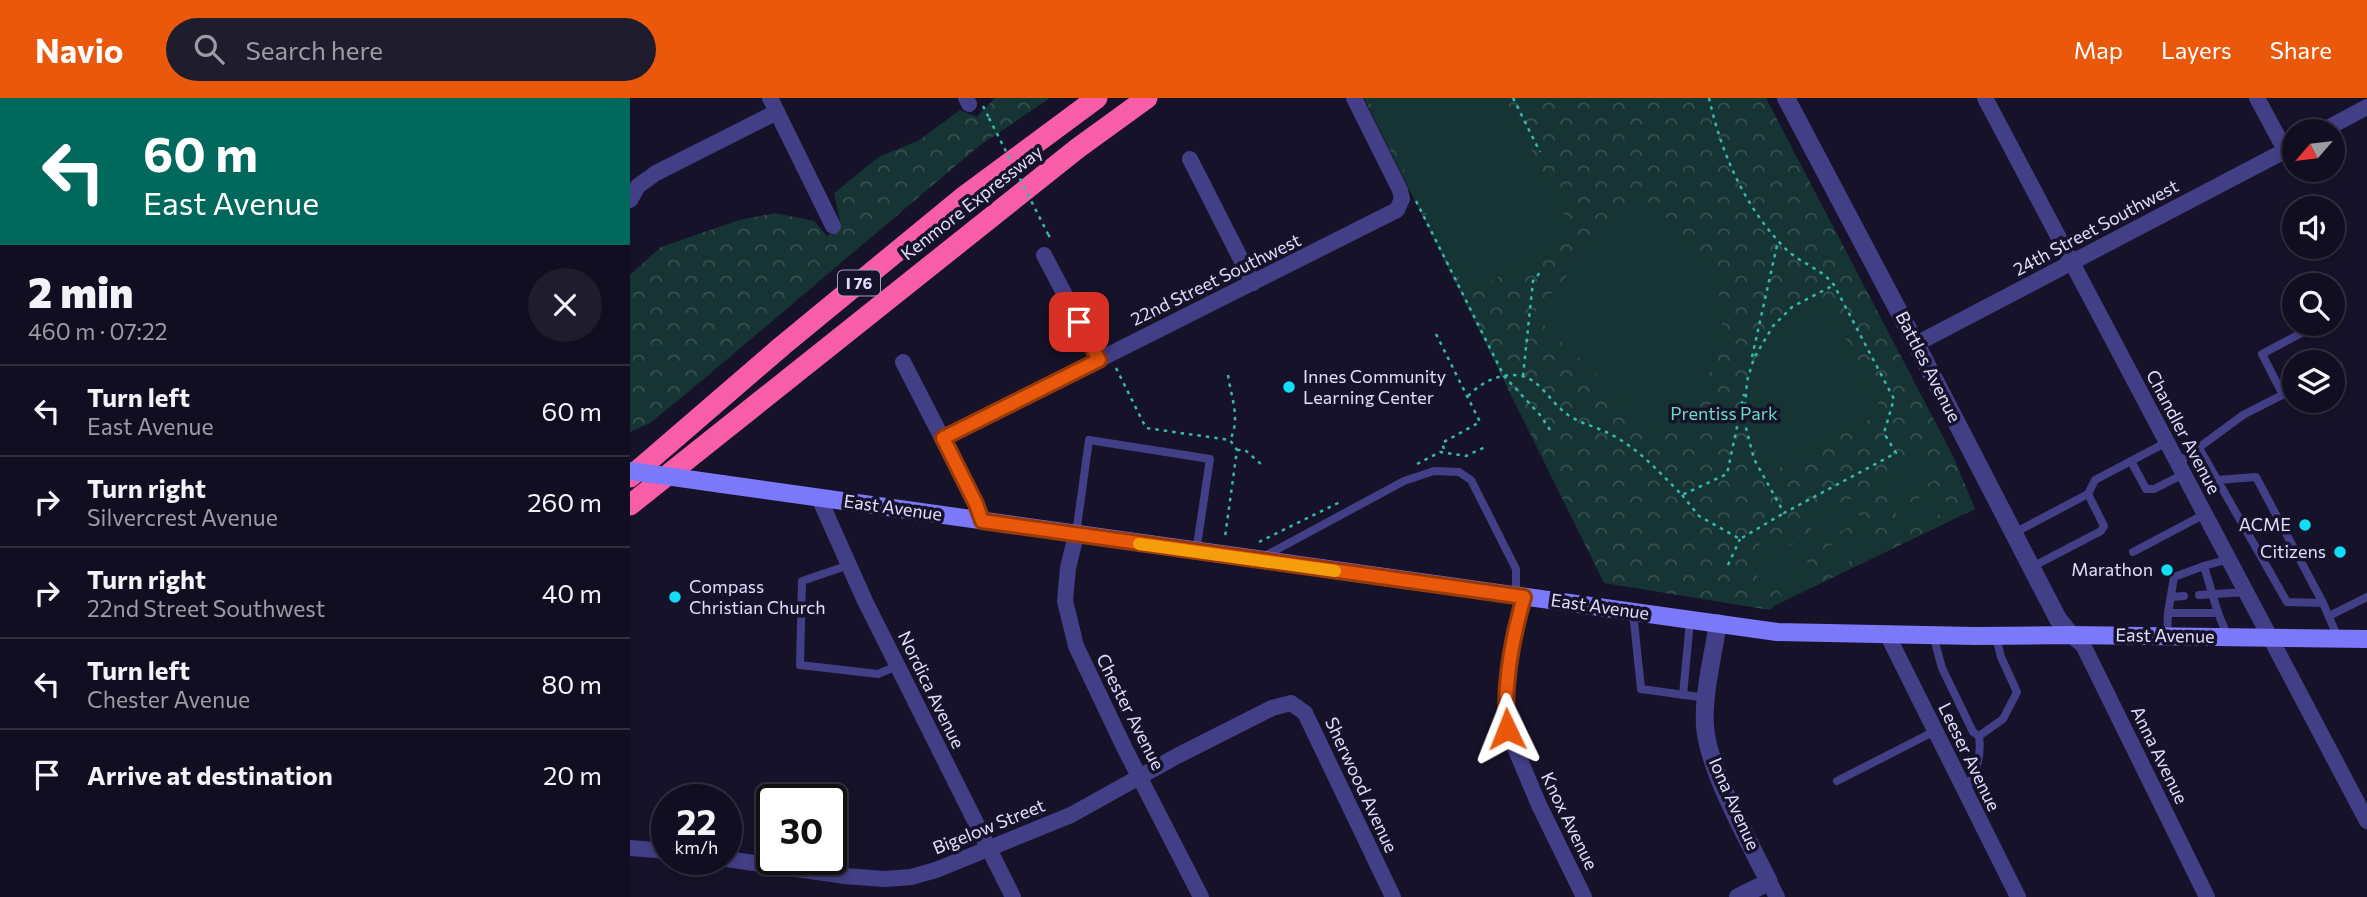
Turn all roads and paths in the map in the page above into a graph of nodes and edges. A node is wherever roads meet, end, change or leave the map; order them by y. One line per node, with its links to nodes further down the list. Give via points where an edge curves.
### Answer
1 (1097, 98): 49 (highway, Kenmore Expressway / I 76, via 962,198)
2 (1147, 98): 54 (highway, Kenmore Expressway / I 76)
3 (1354, 98): 24 (street, 22nd Street Southwest, via 1400,190 1400,206)
4 (1513, 98): 14 (path)
5 (1709, 98): 20 (path, via 1739,186)
6 (1786, 98): 28 (street, Battles Avenue)
7 (1985, 98): 22 (street, Chandler Avenue)
8 (2257, 98): 13 (street)
9 (773, 105): 17 (street, via 656,173 638,186); 19 (street)
10 (2367, 107): 12 (street)
11 (989, 118): 21 (path, bridge, via 1048,234)
12 (2344, 119)
13 (2282, 136)
14 (1540, 152)
15 (2282, 152): 22 (street, 24th Street Southwest)
16 (1190, 159): 24 (street)
17 (630, 200)
18 (1416, 201): 32 (path)
19 (833, 226)
20 (1778, 240): 25 (path, via 1797,260 1825,273); 34 (path)
21 (1048, 248): 29 (street)
22 (2072, 263): 28 (street, 24th Street Southwest); 41 (street, Chandler Avenue)
23 (1542, 270): 33 (path, via 1533,281)
24 (1253, 283): 29 (street, 22nd Street Southwest)
25 (1834, 285): 34 (path, via 1793,307 1773,326 1754,358); 55 (path, via 1894,399 1884,433 1896,453)
26 (1436, 334): 36 (path)
27 (2296, 336): 35 (lane, via 2262,354)
28 (1916, 344): 58 (street, Battles Avenue)
29 (1099, 360): 39 (street, 22nd Street Southwest)
30 (903, 362): 39 (street)
31 (1228, 375): 40 (path, via 1236,414)
32 (1504, 376): 33 (path); 36 (path, via 1479,384); 38 (path)
33 (1523, 376): 52 (path, via 1564,412 1613,435 1645,458)
34 (1747, 381): 52 (path, via 1727,474); 55 (path, via 1744,420 1754,459)
35 (2282, 393)
36 (1468, 396): 44 (path, via 1480,422 1442,443)
37 (2282, 396): 42 (lane, via 2243,415)
38 (1552, 433)
39 (943, 438): 57 (street)
40 (1230, 440)
41 (2167, 442): 45 (lane); 47 (street, Chandler Avenue)
42 (2199, 448): 47 (lane); 50 (lane)
43 (1237, 450): 46 (path, via 1245,450)
44 (1445, 453)
45 (2131, 461): 47 (lane, via 2146,489 2154,489); 51 (lane, via 2095,480)
46 (1262, 465)
47 (2181, 468): 56 (street, Chandler Avenue)
48 (630, 471): 53 (main road, East Avenue, bridge)
49 (630, 477)
50 (2217, 480): 76 (lane, via 2287,602); 76 (lane, via 2256,477)
51 (2088, 494): 58 (lane); 68 (lane, via 2104,526 2101,531)
52 (1682, 495): 60 (path, via 1699,516)
53 (819, 498): 57 (main road, East Avenue); 65 (street, Nordica Avenue)
54 (630, 505)
55 (1784, 513): 60 (path)
56 (2205, 514): 62 (lane); 63 (street, Chandler Avenue)
57 (982, 521): 59 (main road, East Avenue)
58 (2013, 533): 68 (street, Battles Avenue)
59 (1076, 534): 61 (main road, East Avenue); 61 (lane, via 1088,440 1210,459); 98 (street, Chester Avenue, via 1065,601 1069,625 1090,679)
60 (1740, 539): 66 (path)
61 (1196, 552): 64 (main road, East Avenue)
62 (2133, 552)
63 (2229, 559): 67 (lane); 69 (street, Chandler Avenue)
64 (1258, 561): 72 (main road, East Avenue); 72 (lane, via 1404,481 1434,471 1459,472 1471,480 1516,569)
65 (849, 565): 92 (street, Nordica Avenue); 92 (lane, via 802,582 800,665 878,674)
66 (1728, 565)
67 (2204, 566): 70 (lane); 74 (lane, via 2174,578)
68 (2031, 568): 85 (street, Battles Avenue, via 2057,620)
69 (2247, 592): 70 (lane); 89 (street, Chandler Avenue)
70 (2211, 593): 71 (lane); 79 (lane)
71 (2199, 595)
72 (1520, 596): 77 (main road, East Avenue); 110 (street, Knox Avenue, via 1506,697 1507,729)
73 (2184, 596): 74 (lane)
74 (2171, 597): 78 (lane)
75 (2367, 597): 80 (lane)
76 (2323, 603): 80 (lane)
77 (1633, 611): 81 (main road, East Avenue); 93 (lane, via 1641,689)
78 (2168, 613): 79 (lane); 87 (lane)
79 (2218, 613): 88 (lane)
80 (2329, 616): 90 (lane)
81 (1690, 620): 82 (main road, East Avenue); 93 (lane)
82 (1718, 624): 83 (main road, East Avenue, via 1777,632); 94 (street, Iona Avenue)
83 (1887, 634): 84 (main road, East Avenue); 96 (street, Leeser Avenue)
84 (1933, 635): 86 (main road, East Avenue); 97 (lane, via 1942,668)
85 (2071, 635): 86 (main road, East Avenue); 87 (main road, East Avenue); 113 (street, Anna Avenue, via 2087,651)
86 (1995, 636): 97 (lane, via 2017,692 2003,719)
87 (2167, 636): 88 (main road, East Avenue)
88 (2228, 637): 89 (main road, East Avenue)
89 (2271, 638): 90 (main road, East Avenue); 101 (street, Chandler Avenue)
90 (2338, 638): 91 (main road, East Avenue)
91 (2367, 639)
92 (897, 666): 103 (street, Nordica Avenue)
93 (1683, 695): 94 (lane)
94 (1707, 698): 106 (street, Iona Avenue, via 1705,727 1716,769)
95 (1245, 723): 98 (street, Bigelow Street); 109 (street, Sherwood Avenue, via 1282,704 1291,703 1305,713)
96 (1935, 732): 99 (lane); 100 (street, Leeser Avenue)
97 (1979, 736): 100 (lane, via 1982,751)
98 (1140, 776): 103 (street, Bigelow Street, via 1071,815); 108 (street, Chester Avenue)
99 (1836, 781)
100 (1965, 792): 112 (street, Leeser Avenue)
101 (2367, 821)
102 (630, 848): 104 (street)
103 (987, 849): 105 (street, Bigelow Street, via 899,879); 107 (street, Nordica Avenue)
104 (651, 850)
105 (742, 861)
106 (1773, 889): 111 (street)
107 (1013, 897)
108 (1201, 897)
109 (1393, 897)
110 (1584, 897)
111 (1738, 897)
112 (2018, 897)
113 (2207, 897)

